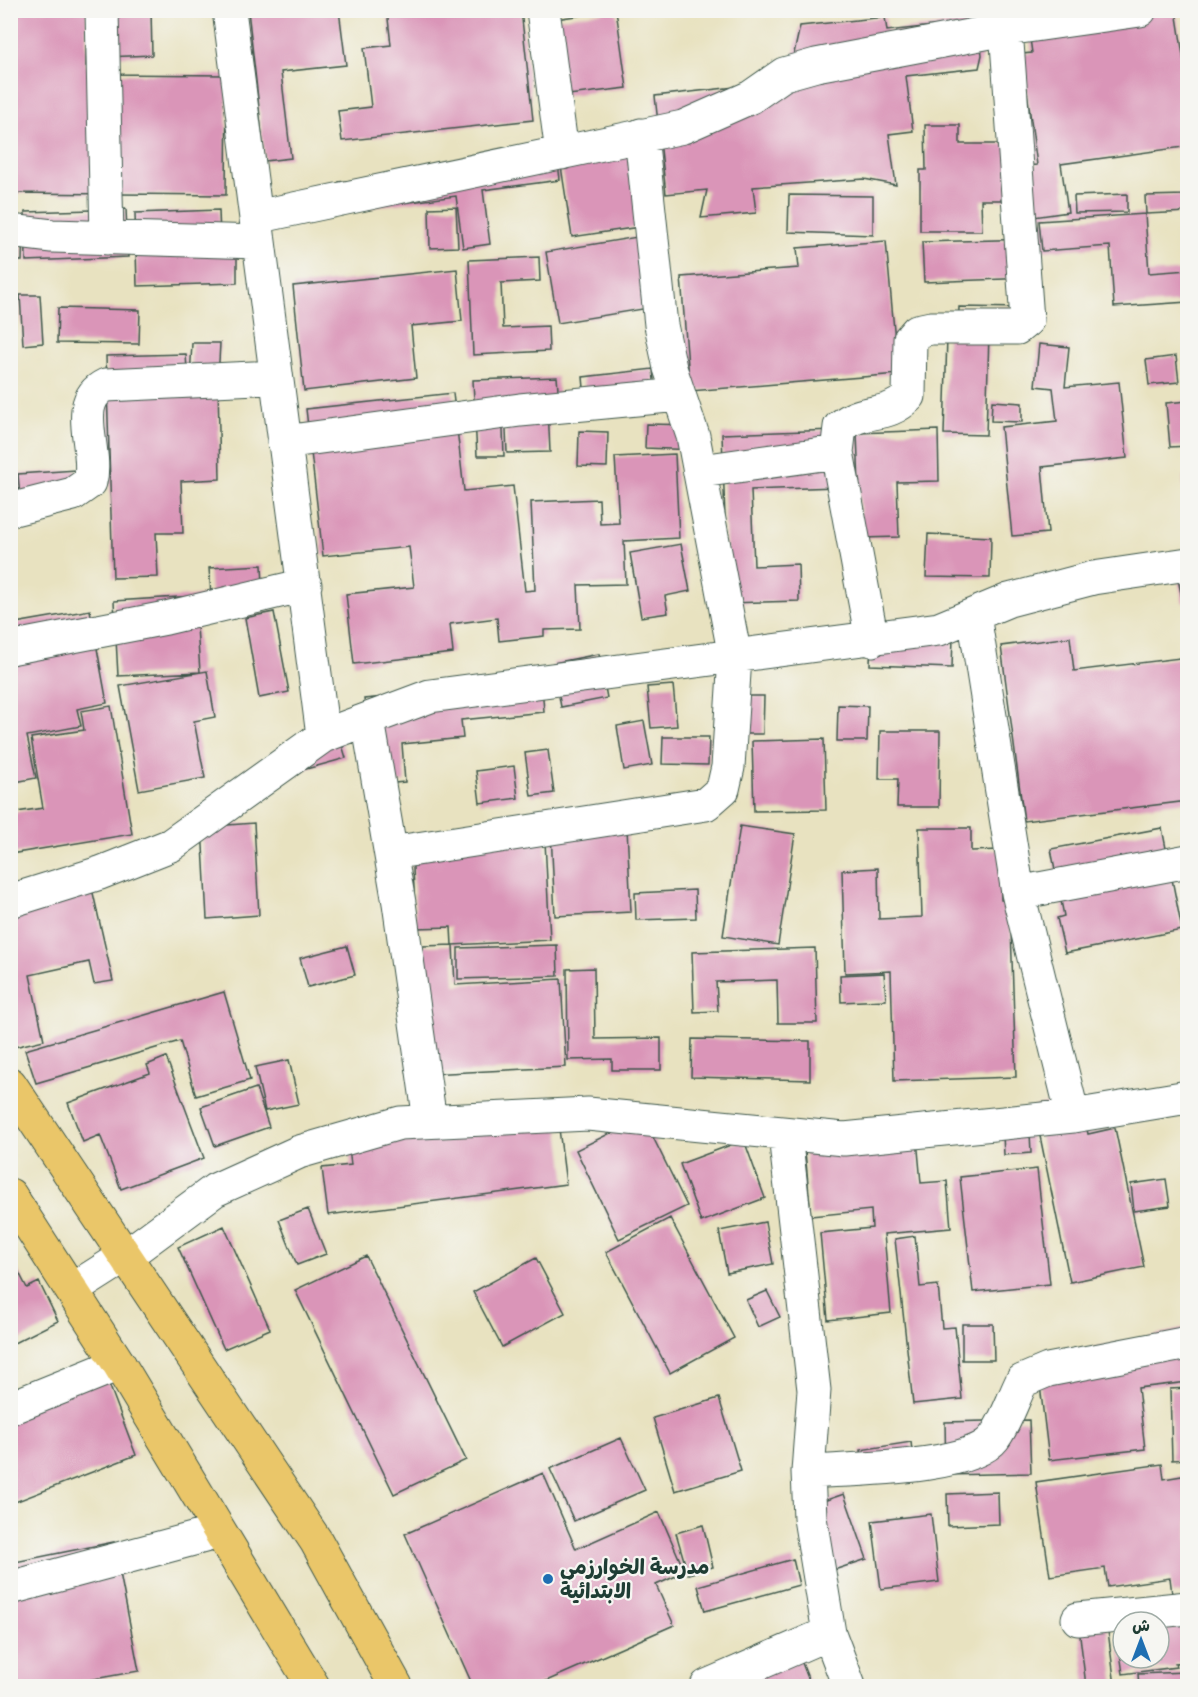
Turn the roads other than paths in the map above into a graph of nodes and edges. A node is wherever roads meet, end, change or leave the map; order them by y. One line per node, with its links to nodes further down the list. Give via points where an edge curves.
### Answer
1 (102, 10): 10 (street)
2 (229, 10): 8 (street)
3 (543, 10): 7 (street)
4 (1140, 10): 5 (street)
5 (1006, 29): 6 (street, via 784,74 741,102 683,127); 14 (street, via 1026,320 1017,328 917,331 910,339 909,396 900,406 853,416 840,427)
6 (641, 135): 7 (street); 12 (street, via 661,325)
7 (562, 153): 8 (street)
8 (257, 229): 10 (street); 11 (street)
9 (10, 231): 10 (street)
10 (107, 238)
11 (276, 377): 13 (street); 16 (street, via 106,385 94,391 87,404 94,467 90,482 73,494)
12 (679, 395): 13 (street, via 520,410); 15 (street)
13 (284, 442): 18 (street)
14 (837, 452): 15 (street); 20 (street)
15 (700, 471): 22 (street)
16 (10, 510)
17 (1188, 564): 19 (street, via 1093,578 1009,600)
18 (305, 585): 21 (street, via 166,618); 24 (street)
19 (974, 615): 20 (street, via 939,629); 27 (street)
20 (872, 640): 22 (street)
21 (10, 648)
22 (735, 657): 23 (street, via 430,696); 25 (street, via 728,767 723,789 706,804)
23 (368, 720): 24 (street); 25 (street)
24 (323, 736): 28 (street, via 171,845 100,873)
25 (391, 853): 32 (street)
26 (1188, 861): 27 (street)
27 (1018, 893): 31 (street)
28 (10, 901)
29 (10, 1084): 35 (main road)
30 (1188, 1097): 31 (street)
31 (1073, 1116): 33 (street, via 844,1139)
32 (430, 1121): 33 (street, via 588,1114); 35 (street, via 400,1123 299,1152 215,1190)
33 (785, 1135): 40 (street, via 814,1390)
34 (10, 1195): 36 (main road)
35 (127, 1255): 36 (street); 47 (main road, via 316,1541)
36 (72, 1290): 38 (main road)
37 (1188, 1343): 40 (street, via 1048,1370 1022,1381 993,1439 971,1453 917,1465)
38 (119, 1364): 39 (street); 41 (main road)
39 (10, 1408)
40 (808, 1472): 45 (street, via 810,1518)
41 (219, 1532): 42 (street); 46 (main road)
42 (10, 1588)
43 (1188, 1608): 44 (street)
44 (1078, 1619)
45 (829, 1633): 48 (street); 49 (street)
46 (313, 1686)
47 (396, 1686)
48 (707, 1686)
49 (849, 1686)

